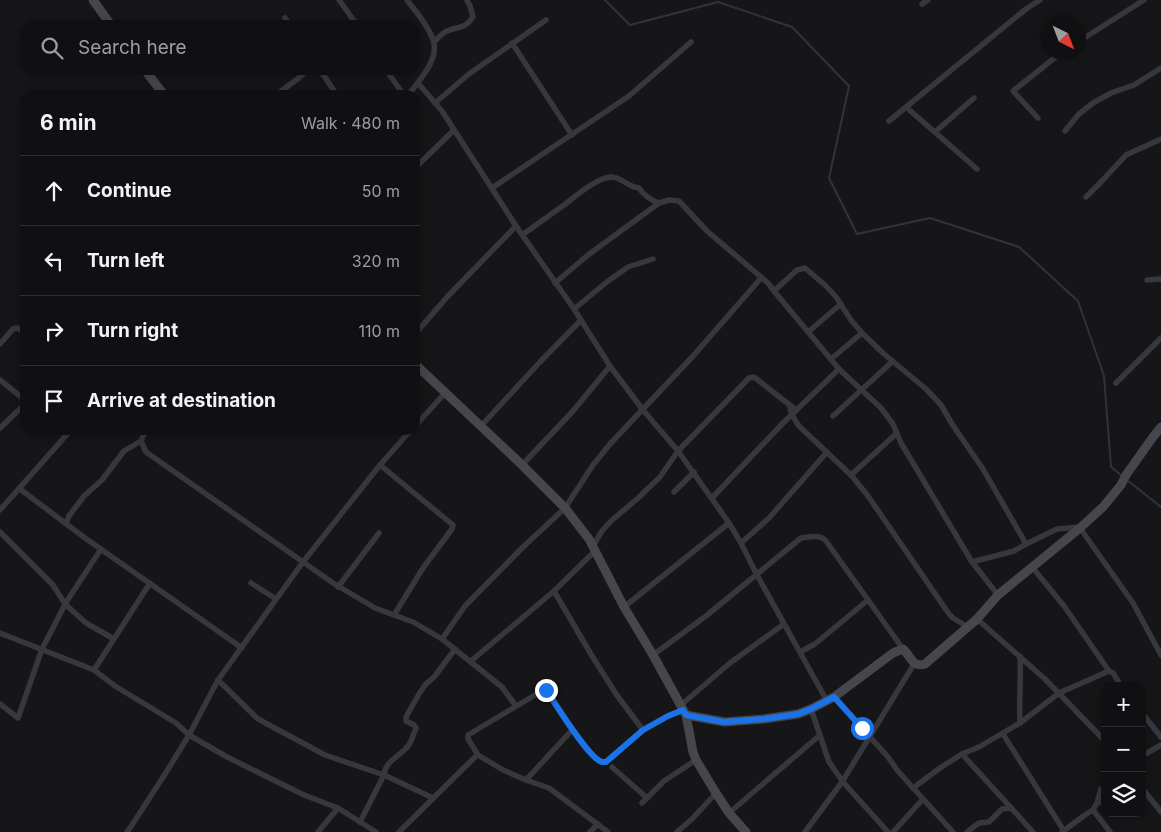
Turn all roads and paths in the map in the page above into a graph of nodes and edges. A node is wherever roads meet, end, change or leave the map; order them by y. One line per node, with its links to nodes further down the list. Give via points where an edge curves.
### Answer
1 (93, 0): 9 (street)
2 (339, 0): 10 (street)
3 (407, 0): 13 (street)
4 (467, 0): 13 (street, via 473,17 469,23 447,31)
5 (928, 0): 8 (street)
6 (1040, 0): 30 (street)
7 (1144, 0): 12 (street)
8 (922, 4)
9 (108, 20)
10 (353, 20)
11 (546, 20): 15 (street)
12 (1086, 37)
13 (434, 42): 22 (street, via 432,59)
14 (691, 42): 36 (street, via 628,96)
15 (512, 43): 29 (street); 36 (street)
16 (1052, 60): 31 (street, via 1013,91)
17 (1161, 68): 34 (street, via 1134,85 1093,103)
18 (149, 75): 23 (street)
19 (302, 75): 24 (street)
20 (323, 75): 25 (street)
21 (390, 75): 26 (street)
22 (418, 83): 27 (street); 29 (street)
23 (160, 90)
24 (283, 90)
25 (334, 90)
26 (402, 90)
27 (411, 90)
28 (974, 98): 35 (street)
29 (435, 103): 33 (street)
30 (906, 107): 32 (street); 35 (street)
31 (1038, 118)
32 (889, 121)
33 (454, 130): 38 (street); 40 (street)
34 (1065, 131)
35 (934, 132): 39 (street)
36 (572, 135): 40 (street)
37 (1161, 139): 41 (street, via 1126,155)
38 (420, 163)
39 (977, 170)
40 (492, 188): 43 (street)
41 (1086, 197)
42 (659, 203): 44 (street, via 643,194 640,188 616,178 601,179); 46 (street, via 679,201 707,231); 49 (street)
43 (516, 226): 44 (street); 54 (street)
44 (522, 235): 49 (street)
45 (653, 259): 52 (street, via 628,267)
46 (761, 278): 50 (street); 72 (street)
47 (1161, 279): 48 (street)
48 (1147, 280)
49 (556, 283): 52 (street)
50 (774, 290): 51 (street, via 797,270 805,268); 56 (street)
51 (841, 304): 56 (street); 57 (street)
52 (574, 309): 53 (street)
53 (581, 320): 62 (street); 78 (street)
54 (420, 328)
55 (20, 330): 59 (street, via 13,329)
56 (808, 332): 60 (street)
57 (862, 334): 60 (street); 61 (street)
58 (1161, 338): 66 (street)
59 (0, 344)
60 (831, 359): 64 (street)
61 (893, 361): 67 (street); 104 (street, via 942,405)
62 (610, 366): 72 (street); 89 (street, via 573,412)
63 (420, 369): 68 (street)
64 (840, 369): 67 (street); 73 (street)
65 (0, 380): 69 (street)
66 (1116, 383)
67 (862, 390): 75 (street); 82 (street, via 881,408)
68 (446, 392): 76 (street); 78 (street)
69 (20, 396)
70 (789, 404): 73 (street); 74 (street); 87 (street, via 754,378 749,378)
71 (20, 409): 80 (street)
72 (643, 410): 87 (street); 96 (street, via 593,465)
73 (796, 410): 74 (street)
74 (792, 415): 77 (street); 79 (street)
75 (833, 416)
76 (420, 421)
77 (783, 423): 79 (street); 95 (street)
78 (481, 426): 89 (street)
79 (799, 426): 88 (street)
80 (0, 428)
81 (1161, 428): 100 (street, via 1103,507)
82 (897, 433): 92 (street); 108 (street)
83 (67, 435): 93 (street)
84 (144, 435): 86 (street)
85 (407, 435): 90 (street)
86 (141, 441): 98 (street, via 124,451 102,480 84,496); 107 (street, via 146,452)
87 (678, 451): 91 (street); 106 (street, via 660,477 602,531)
88 (827, 452): 92 (street); 103 (street, via 769,518)
89 (522, 464): 96 (street)
90 (380, 465): 107 (street); 120 (street, via 453,525)
91 (694, 472): 94 (street); 95 (street)
92 (851, 476): 123 (street, via 949,614)
93 (20, 489): 97 (street); 98 (street)
94 (674, 492)
95 (712, 498): 99 (street)
96 (565, 508): 106 (street); 125 (street, via 465,606)
97 (0, 510)
98 (66, 523): 105 (street)
99 (729, 523): 103 (street); 119 (street)
100 (1081, 527): 104 (street, via 1057,529); 109 (street); 132 (street, via 1133,603)
101 (0, 532): 118 (street, via 53,585)
102 (379, 533): 113 (street)
103 (742, 542): 110 (street)
104 (1026, 544): 108 (street, via 1014,551)
105 (102, 549): 111 (street); 118 (street)
106 (594, 549): 114 (street); 119 (street)
107 (303, 562): 113 (street); 116 (street)
108 (972, 562): 115 (street)
109 (1032, 567): 115 (street); 138 (street)
110 (757, 575): 117 (street, via 801,538 823,538); 122 (street); 133 (street)
111 (150, 583): 126 (street); 127 (street)
112 (251, 583): 116 (street)
113 (338, 586): 120 (street, via 375,608)
114 (554, 591): 135 (street); 150 (street, via 616,694)
115 (998, 595): 121 (street)
116 (276, 599): 127 (street)
117 (868, 600): 129 (street); 131 (street, via 815,644)
118 (65, 604): 126 (street, via 86,623); 130 (street)
119 (624, 607): 133 (street)
120 (394, 615): 125 (street)
121 (977, 619): 123 (street); 134 (street)
122 (784, 624): 131 (street); 146 (street, via 730,663)
123 (968, 627): 136 (street, via 925,664)
124 (0, 633): 130 (street)
125 (442, 638): 128 (street)
126 (114, 639): 137 (street)
127 (242, 648): 139 (street)
128 (455, 649): 135 (street); 163 (street, via 414,702 406,717 406,722 416,728 410,744 388,763)
129 (903, 649): 136 (street); 142 (street)
130 (43, 650): 137 (street); 143 (street, via 18,718)
131 (800, 652): 142 (street)
132 (1160, 653)
133 (653, 655): 146 (street)
134 (1020, 656): 141 (street); 148 (street)
135 (471, 661): 144 (street, via 502,687)
136 (914, 664): 154 (street)
137 (94, 670): 152 (street, via 176,723)
138 (1110, 672): 140 (street); 141 (street)
139 (218, 680): 152 (street); 163 (street, via 258,719 325,755)
140 (1119, 682)
141 (1060, 693): 148 (street); 155 (street)
142 (831, 699): 145 (street); 154 (street)
143 (0, 704)
144 (516, 706): 149 (street, via 545,689); 160 (street, via 468,735)
145 (811, 709): 146 (street, via 798,714 724,722); 153 (street)
146 (683, 710): 150 (street); 161 (street)
147 (1146, 718): 156 (street)
148 (1020, 723): 151 (street)
149 (572, 730): 150 (street, via 599,760 606,762); 164 (street)
150 (643, 730)
151 (1002, 734): 159 (street); 181 (street)
152 (189, 735): 174 (street, via 304,795); 182 (street)
153 (820, 735): 165 (street, via 829,762); 178 (street)
154 (870, 736): 165 (street); 166 (street)
155 (1101, 737)
156 (1161, 737)
157 (1161, 744): 158 (street)
158 (1146, 753)
159 (962, 754): 166 (street); 175 (street)
160 (478, 755): 164 (street); 170 (street)
161 (696, 760): 162 (street, via 664,781 645,800); 169 (street)
162 (612, 767)
163 (384, 775): 170 (street); 179 (street)
164 (526, 780): 180 (street, via 549,788)
165 (842, 782): 190 (street); 191 (street)
166 (913, 788): 171 (street)
167 (1101, 789): 173 (street)
168 (1146, 793): 177 (street)
169 (716, 794): 178 (street); 188 (street)
170 (433, 798): 185 (street)
171 (923, 799): 192 (street); 193 (street)
172 (1101, 802): 173 (street)
173 (1097, 803): 176 (street)
174 (338, 808): 179 (street); 183 (street)
175 (1011, 808): 194 (street, via 1002,809 989,822 979,823); 195 (street)
176 (1093, 810): 181 (street); 196 (street)
177 (1161, 812)
178 (729, 813): 189 (street)
179 (360, 822): 184 (street)
180 (598, 824): 186 (street); 187 (street)
181 (1063, 831)
182 (127, 832)
183 (318, 832)
184 (376, 832)
185 (400, 832)
186 (590, 832)
187 (608, 832)
188 (677, 832)
189 (746, 832)
190 (805, 832)
191 (888, 832)
192 (893, 832)
193 (953, 832)
194 (967, 832)
195 (1033, 832)
196 (1110, 832)

